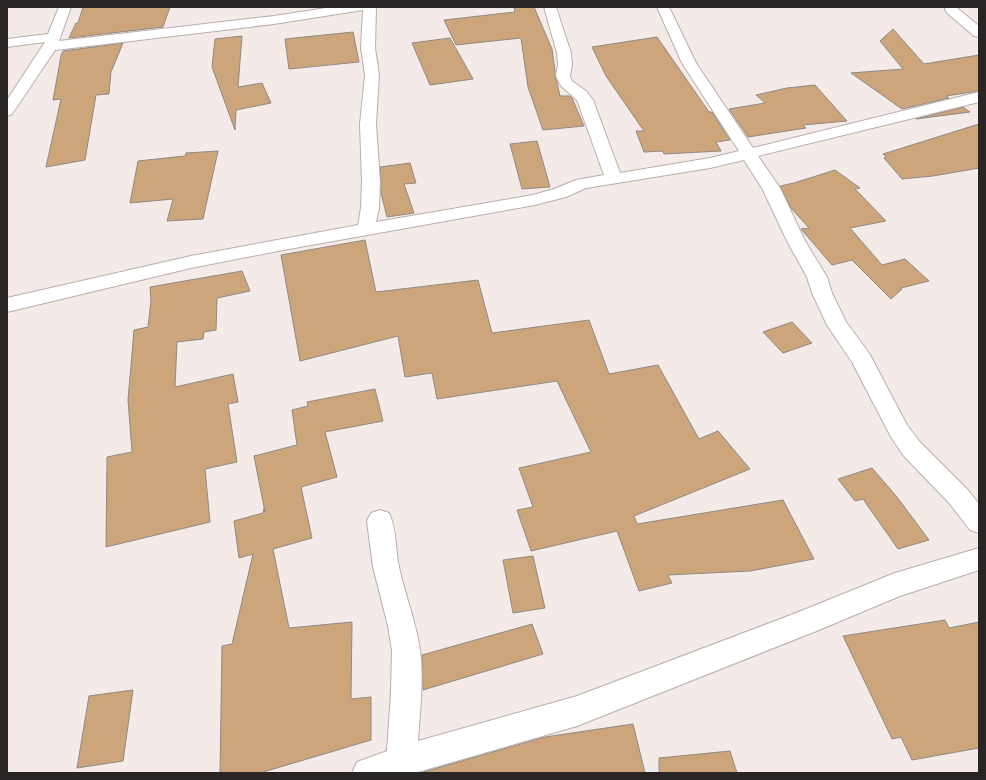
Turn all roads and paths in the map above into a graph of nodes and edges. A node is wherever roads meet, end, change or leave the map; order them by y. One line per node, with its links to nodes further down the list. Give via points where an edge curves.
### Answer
1 (65, 7): 8 (street)
2 (359, 7): 8 (street, via 274,20)
3 (370, 7): 14 (street, via 368,48 372,75 368,124 371,195)
4 (550, 7): 13 (street, via 564,53 563,76 566,83 585,100)
5 (663, 7): 12 (street, via 690,62)
6 (951, 9): 7 (street)
7 (979, 33)
8 (51, 42): 9 (street); 11 (street)
9 (7, 44)
10 (979, 97): 12 (street)
11 (7, 111)
12 (749, 153): 13 (street, via 710,163); 17 (street, via 771,188 796,241 817,277 837,325 861,358 899,431 910,448 959,496)
13 (613, 178): 14 (street, via 582,184 535,200)
14 (366, 230): 15 (street, via 191,262)
15 (7, 305)
16 (380, 521): 19 (street, via 386,567 406,651)
17 (979, 522)
18 (979, 559): 19 (street, via 895,585 578,711)
19 (402, 767): 20 (street)
20 (368, 773)

